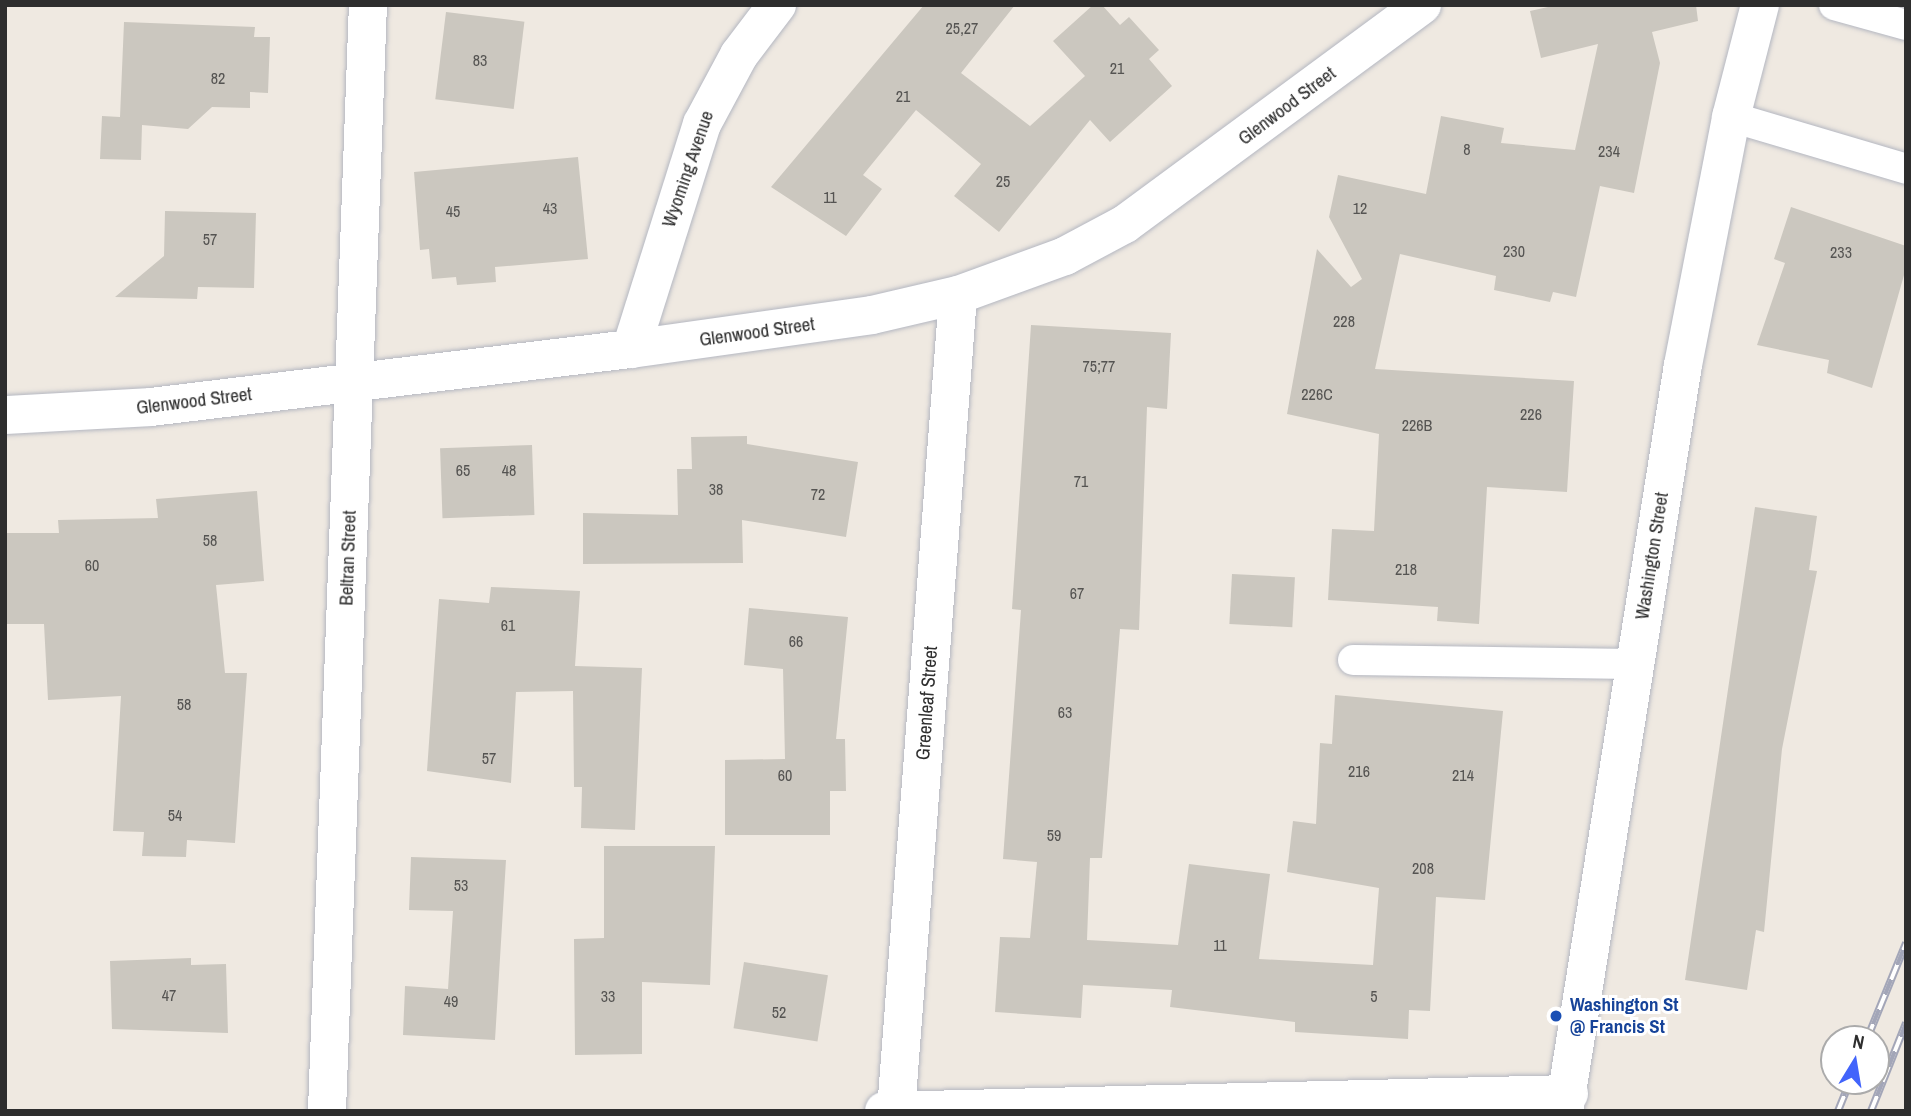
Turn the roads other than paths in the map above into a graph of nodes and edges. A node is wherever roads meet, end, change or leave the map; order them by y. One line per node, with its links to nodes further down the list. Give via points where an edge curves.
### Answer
1 (368, 5): 11 (street, Beltran Street)
2 (777, 5): 10 (street, Wyoming Avenue, via 739,55 702,124)
3 (1422, 5): 9 (street, Glenwood Street, via 1125,224 1065,256)
4 (1760, 5): 7 (street, Washington Street)
5 (1834, 5): 6 (lane)
6 (1906, 25)
7 (1731, 117): 8 (lane); 14 (street, Washington Street, via 1683,366)
8 (1906, 169)
9 (958, 295): 10 (street, Glenwood Street, via 872,315); 18 (street, Greenleaf Street)
10 (631, 349): 11 (street, Glenwood Street)
11 (354, 383): 12 (street, Glenwood Street, via 151,407); 16 (street, Beltran Street)
12 (5, 415)
13 (1353, 660): 14 (lane)
14 (1635, 664): 15 (street, Washington Street)
15 (1567, 1102): 18 (street)
16 (327, 1111)
17 (884, 1111): 18 (street)
18 (896, 1111)

